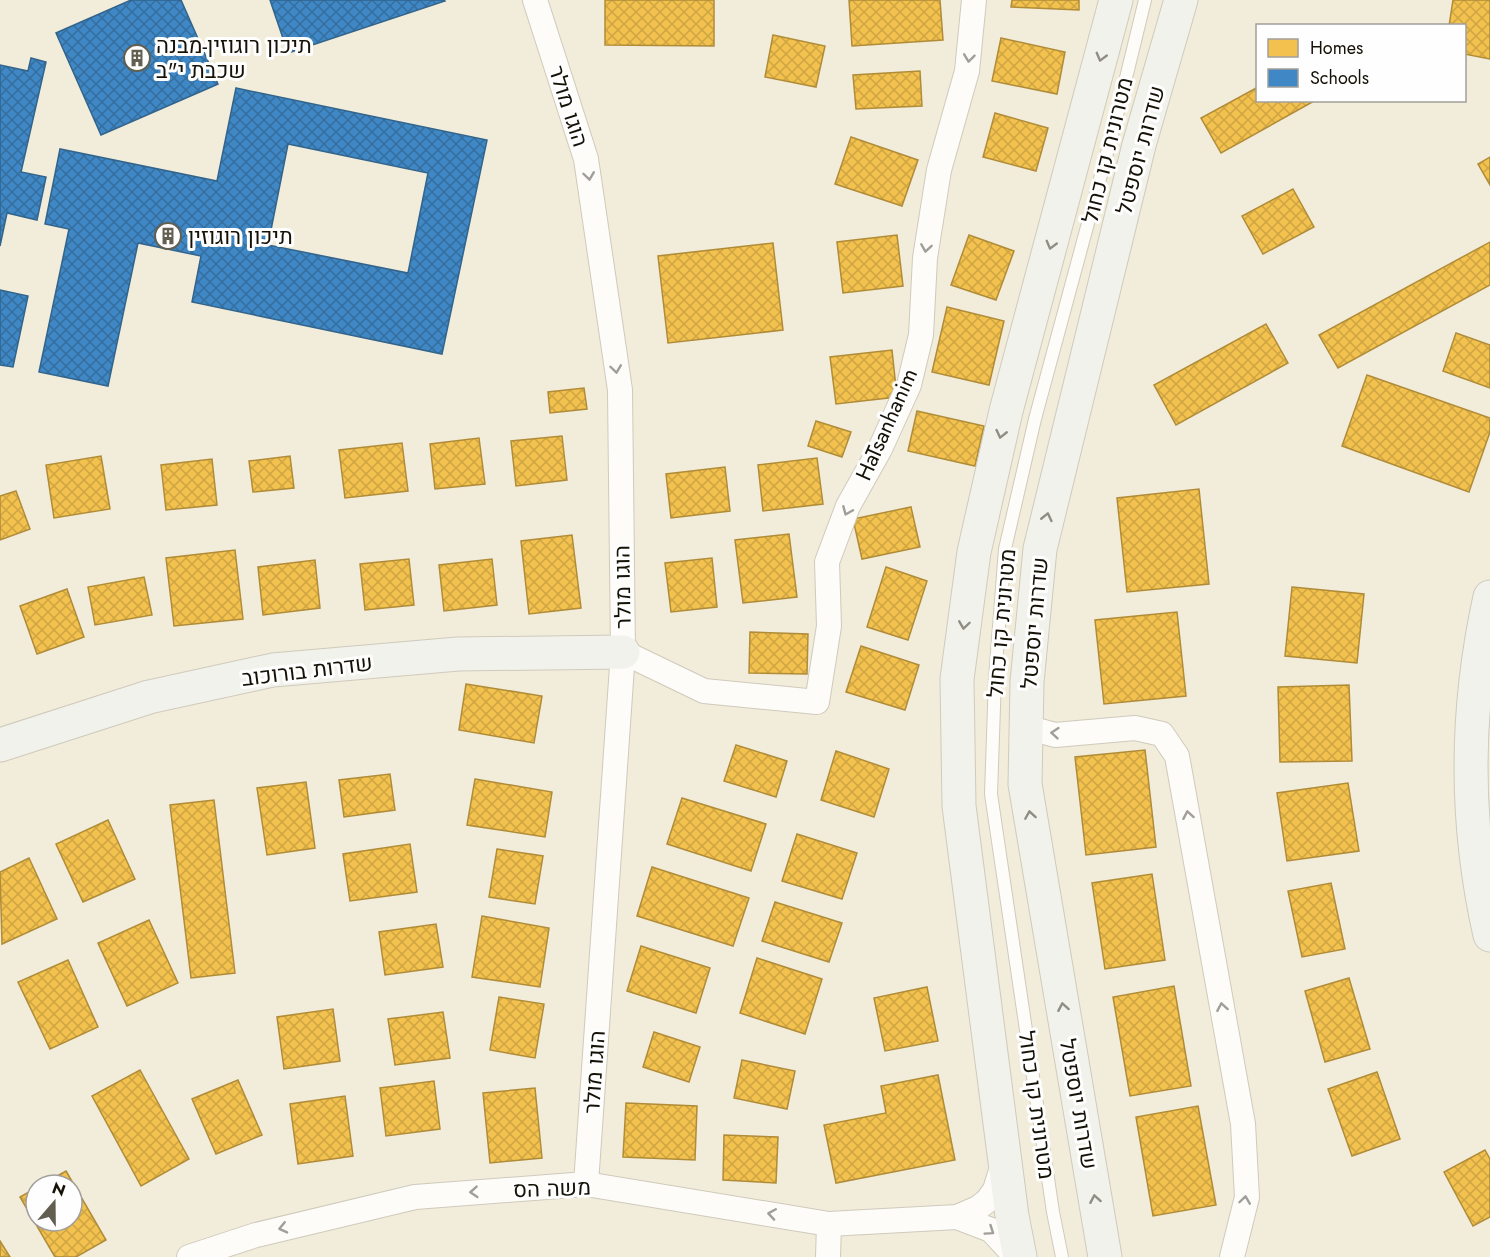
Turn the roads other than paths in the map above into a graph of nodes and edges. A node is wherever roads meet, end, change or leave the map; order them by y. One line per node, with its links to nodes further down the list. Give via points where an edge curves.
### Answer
1 (535, 0): 7 (street, הוגו מולר, one-way to 7, via 586,159 620,390)
2 (974, 0): 7 (street, HaTsanhanim, one-way to 7, via 967,71 939,170 926,247 921,334 909,385 848,506 826,562 829,627 817,702 704,691)
3 (1116, 0): 11 (street, one-way to 11, via 1006,411 974,552 957,679 959,806)
4 (1145, 0): 19 (lane, מטרונית קו כחול, via 1035,419 1005,549 995,678 991,794)
5 (1181, 0): 8 (street, שדרות יוספטל, one-way to 5, via 1040,549 1139,145)
6 (1490, 597): 10 (street, via 1474,685 1469,774 1475,851)
7 (623, 652): 9 (street, שדרות בורוכוב, via 458,654 273,670 149,697); 12 (street, הוגו מולר)
8 (1026, 727): 20 (street, שדרות יוספטל, one-way to 8, via 1025,784); 21 (street, one-way to 8, via 1247,1197 1243,1124 1177,756 1162,734 1135,728 1055,735)
9 (0, 745)
10 (1490, 935)
11 (1004, 1156): 13 (street, משה הס, via 1001,1175 987,1201); 18 (street)
12 (586, 1184): 14 (street, משה הס, one-way to 12); 15 (street, משה הס, one-way to 15, via 415,1197 256,1235)
13 (957, 1216): 14 (street, משה הס); 17 (street, משה הס, one-way to 17, via 991,1230)
14 (829, 1224): 16 (street)
15 (189, 1257)
16 (828, 1257)
17 (1016, 1257)
18 (1020, 1257)
19 (1062, 1257)
20 (1105, 1257)
21 (1232, 1257)

